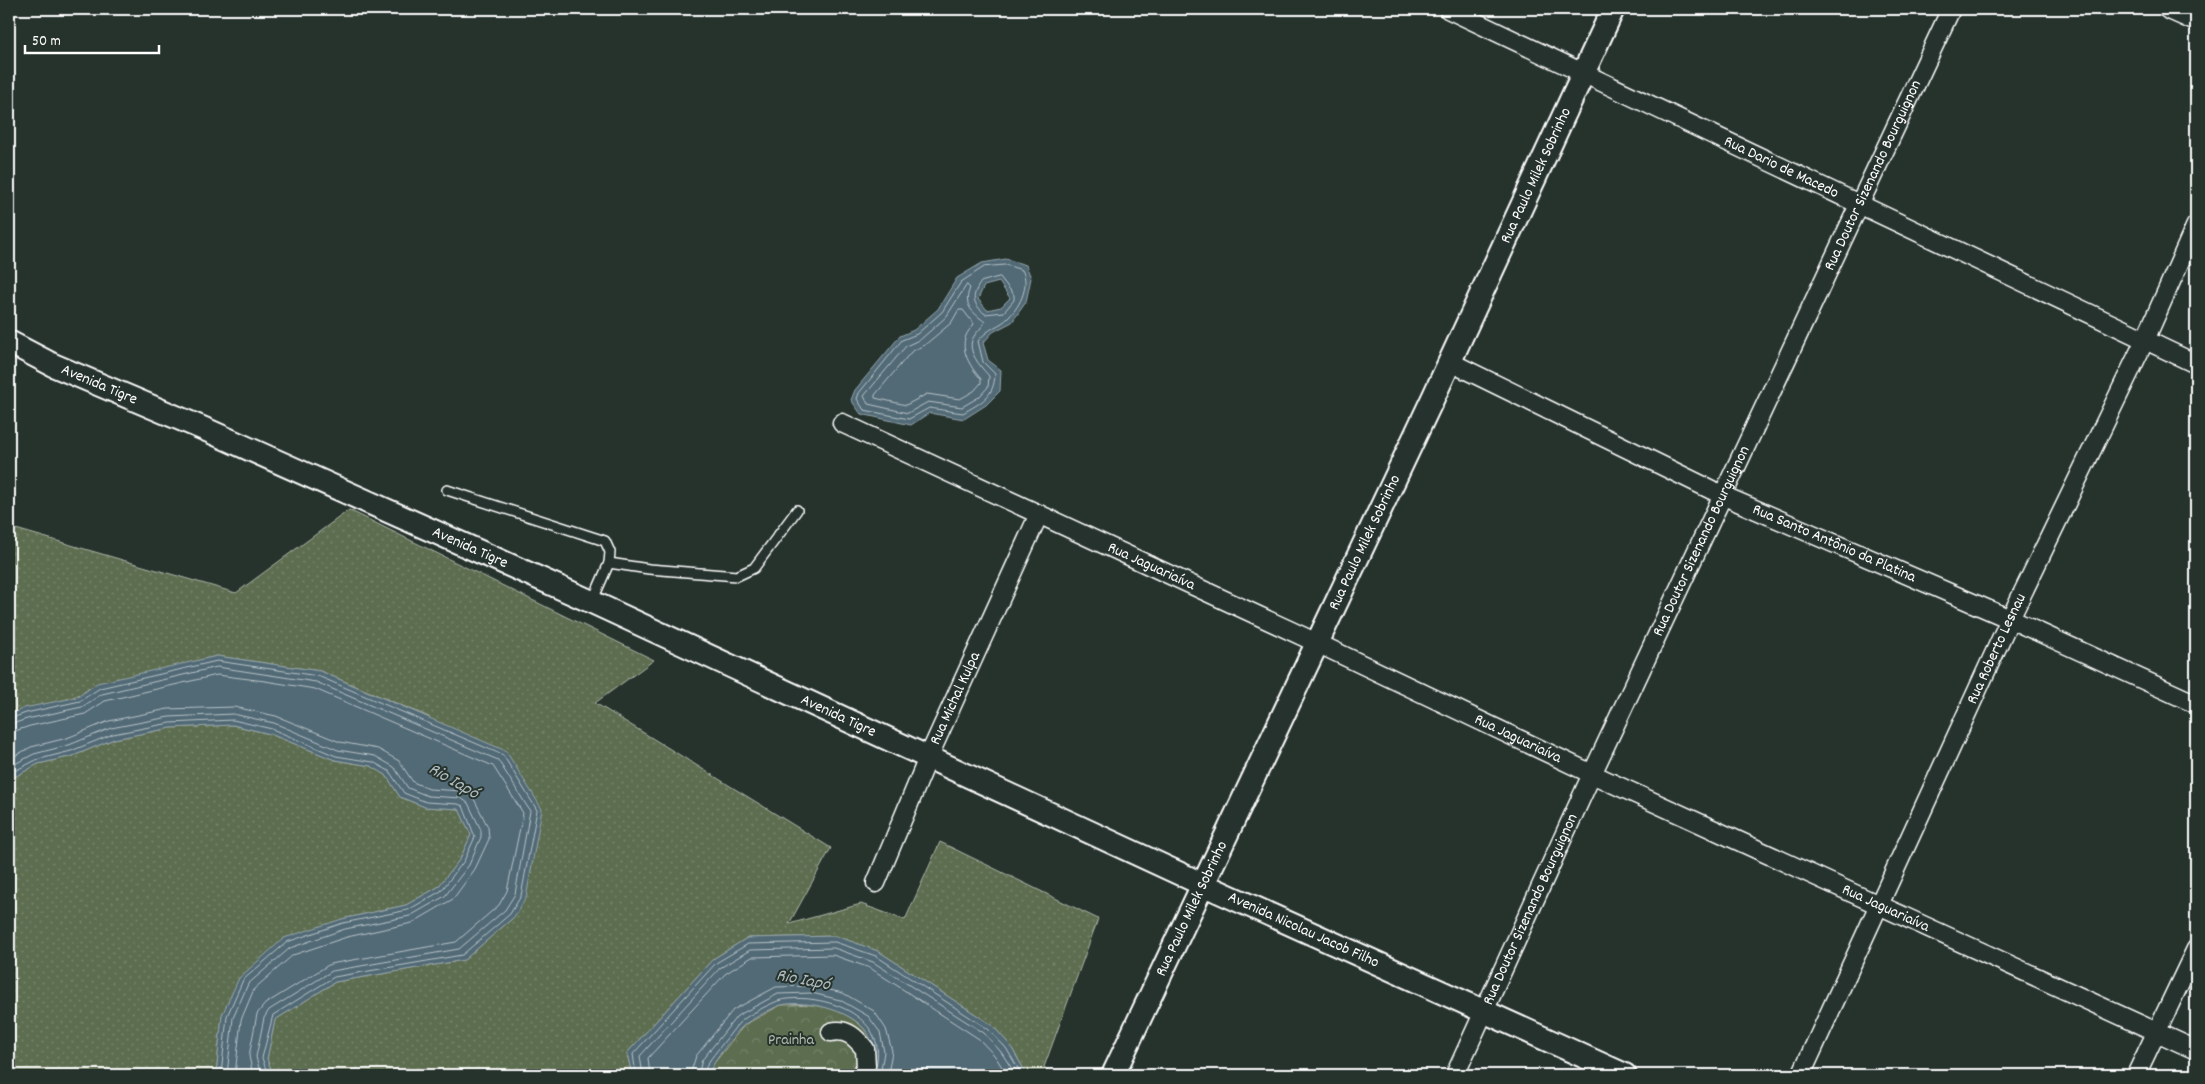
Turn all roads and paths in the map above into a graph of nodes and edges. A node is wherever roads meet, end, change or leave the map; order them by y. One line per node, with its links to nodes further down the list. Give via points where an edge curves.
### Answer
1 (1448, 9): 6 (street, Rua Dario de Macedo)
2 (1613, 9): 6 (street, Rua Paulo Milek Sobrinho)
3 (1951, 9): 7 (street, Rua Doutor Sizenando Bourguignon)
4 (2167, 9): 5 (street)
5 (2196, 22)
6 (1583, 74): 7 (street, Rua Dario de Macedo); 11 (street, Rua Paulo Milek Sobrinho)
7 (1860, 205): 9 (street, Rua Dario de Macedo); 15 (street, Rua Doutor Sizenando Bourguignon)
8 (2196, 225): 9 (street, Rua Roberto Lesnau)
9 (2145, 340): 12 (street, Rua Dario de Macedo); 20 (street, Rua Roberto Lesnau)
10 (9, 342): 19 (street, Avenida Tigre, via 53,365)
11 (1450, 362): 15 (street, Rua Santo Antônio da Platina); 21 (street, Rua Paulo Milek Sobrinho)
12 (2196, 364)
13 (842, 423): 17 (street, Rua Jaguariaíva)
14 (447, 490): 18 (lane, via 605,541 610,552)
15 (1724, 496): 20 (street, Rua Santo Antônio da Platina); 24 (street, Rua Doutor Sizenando Bourguignon)
16 (797, 510): 18 (lane, via 754,568 737,576)
17 (1039, 514): 21 (street, Rua Jaguariaíva); 23 (street, Rua Michal Kulpa)
18 (608, 563): 19 (lane)
19 (592, 602): 23 (street, Avenida Tigre)
20 (2010, 619): 22 (street, Rua Santo Antônio da Platina); 27 (street, Rua Roberto Lesnau)
21 (1316, 643): 24 (street, Rua Jaguariaíva); 26 (street, Rua Paulo Milek Sobrinho)
22 (2196, 704)
23 (928, 758): 25 (street, Rua Michal Kulpa); 26 (street, Avenida Nicolau Jacob Filho)
24 (1592, 774): 27 (street, Rua Jaguariaíva); 29 (street, Rua Doutor Sizenando Bourguignon)
25 (876, 882)
26 (1202, 884): 29 (street, Avenida Nicolau Jacob Filho); 34 (street, Rua Paulo Milek Sobrinho)
27 (1881, 904): 31 (street, Rua Jaguariaíva); 37 (street, Rua Roberto Lesnau)
28 (2196, 949): 31 (street)
29 (1484, 1012): 35 (street, Rua Doutor Sizenando Bourguignon); 36 (street, Avenida Nicolau Jacob Filho)
30 (830, 1032): 33 (street, via 847,1032 866,1049 866,1066)
31 (2157, 1032): 32 (street, Rua Jaguariaíva); 38 (street)
32 (2196, 1050)
33 (861, 1075)
34 (1113, 1075)
35 (1455, 1075)
36 (1625, 1075)
37 (1801, 1075)
38 (2136, 1075)

